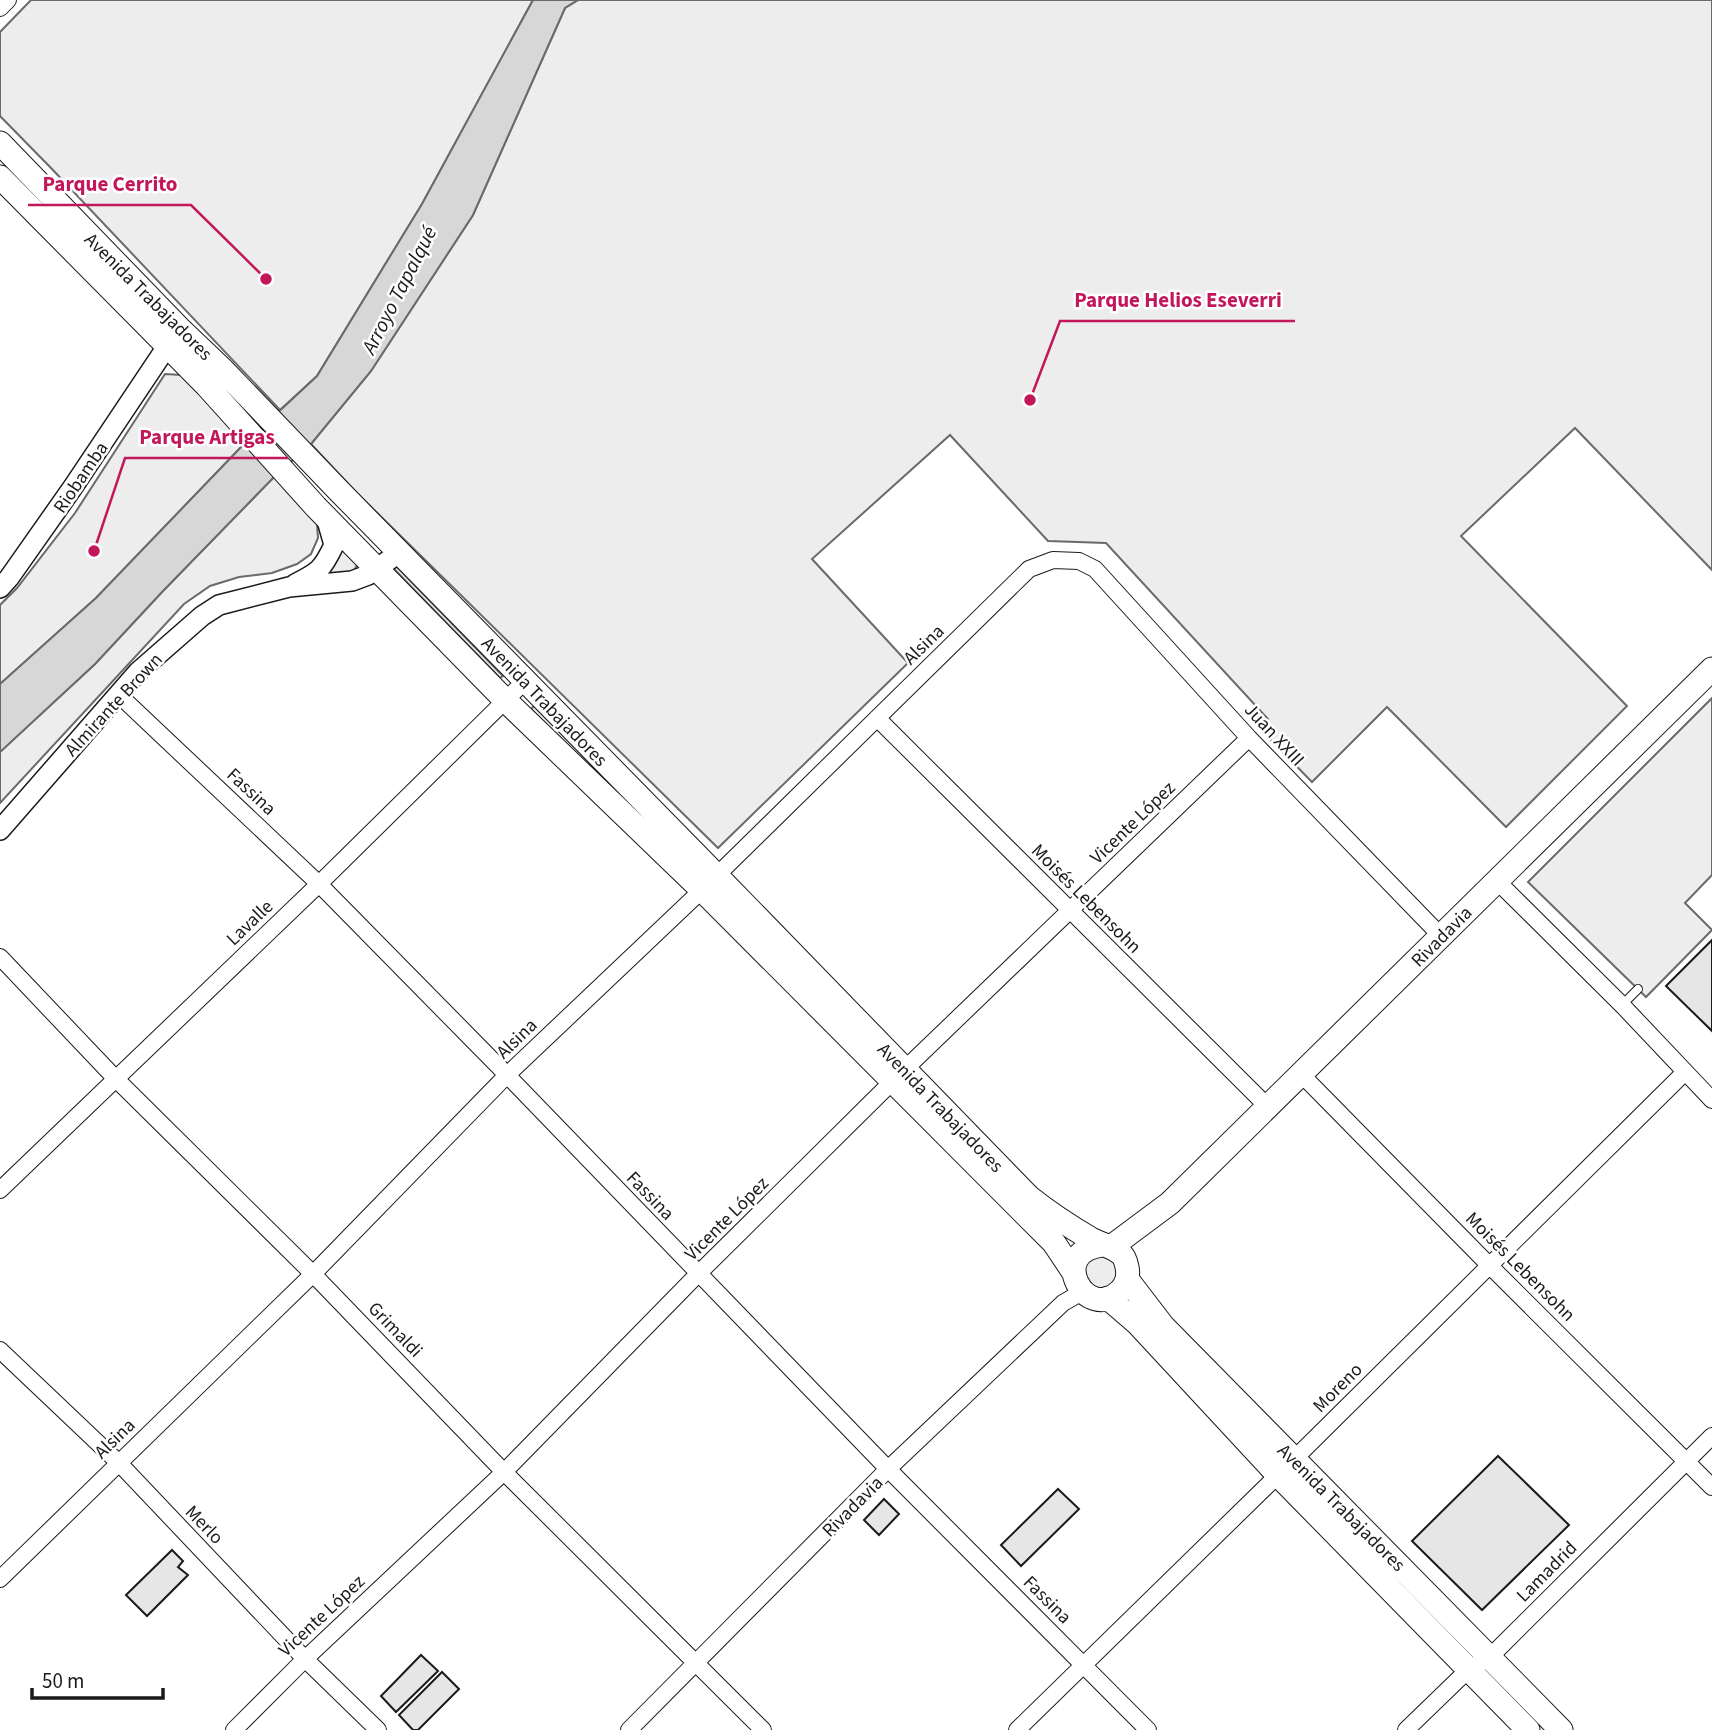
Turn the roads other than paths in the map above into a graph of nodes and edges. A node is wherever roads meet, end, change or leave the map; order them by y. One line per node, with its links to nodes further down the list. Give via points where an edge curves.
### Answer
1 (8, 0): 2 (street)
2 (0, 8)
3 (0, 143): 5 (main road, Avenida Trabajadores)
4 (0, 177): 5 (main road, Avenida Trabajadores)
5 (173, 337): 6 (main road, Avenida Trabajadores, via 207,386); 7 (main road, Avenida Trabajadores, via 221,368); 10 (street, Riobamba, via 73,487)
6 (321, 512): 9 (main road, Avenida Trabajadores); 11 (street, via 334,545 316,574)
7 (400, 552): 9 (street, Almirante Brown); 13 (main road, Avenida Trabajadores)
8 (1079, 561): 16 (street, Alsina, via 1053,560 1029,569); 17 (street, Juan XXIII, via 1096,569)
9 (377, 569): 11 (street, Almirante Brown, via 352,581); 15 (main road, Avenida Trabajadores)
10 (3, 578)
11 (289, 587): 14 (street, Almirante Brown, via 219,605 138,672)
12 (1712, 669): 19 (main road, Rivadavia)
13 (525, 681): 15 (street, Lavalle); 20 (main road, Avenida Trabajadores)
14 (119, 695): 18 (street, Almirante Brown); 21 (street, Fassina)
15 (505, 700): 20 (main road, Avenida Trabajadores); 21 (street, Lavalle)
16 (877, 718): 20 (street, Alsina); 22 (street, Moisés Lebensohn)
17 (1249, 738): 22 (street, Vicente López); 23 (street, Juan XXIII)
18 (0, 830)
19 (1497, 881): 23 (main road, Rivadavia); 26 (street)
20 (709, 883): 29 (street, Alsina); 30 (main road, Avenida Trabajadores)
21 (319, 884): 29 (street, Fassina); 31 (street, Lavalle)
22 (1070, 911): 30 (street, Vicente López); 33 (street, Moisés Lebensohn)
23 (1441, 936): 28 (main road, Rivadavia)
24 (0, 957): 31 (street, Grimaldi)
25 (1638, 989): 26 (lane)
26 (1622, 1005): 27 (street)
27 (1685, 1072): 32 (street); 37 (street, Moreno)
28 (1301, 1074): 33 (main road, Rivadavia); 37 (street, Moisés Lebensohn)
29 (507, 1075): 38 (street, Alsina); 39 (street, Fassina)
30 (899, 1076): 36 (main road, Avenida Trabajadores, via 1029,1197 1060,1221); 39 (street, Vicente López); 41 (main road, Avenida Trabajadores, via 1054,1243)
31 (116, 1078): 34 (street, Lavalle); 38 (street, Grimaldi)
32 (1712, 1100)
33 (1268, 1107): 35 (main road, Rivadavia)
34 (0, 1190)
35 (1170, 1203): 36 (main road, Rivadavia); 40 (main road, Rivadavia, via 1143,1239)
36 (1107, 1246): 40 (main road, via 1125,1260); 41 (main road, via 1093,1246 1079,1256 1075,1264)
37 (1489, 1265): 45 (street, Moreno); 46 (street, Moisés Lebensohn)
38 (313, 1274): 47 (street, Alsina); 49 (street, Grimaldi)
39 (698, 1274): 48 (street, Fassina); 49 (street, Vicente López)
40 (1128, 1274): 42 (main road, via 1123,1288); 45 (main road, Avenida Trabajadores, via 1163,1326)
41 (1078, 1282): 42 (main road, via 1090,1297); 48 (street, Rivadavia, via 1063,1303)
42 (1108, 1298): 50 (main road, Avenida Trabajadores, via 1137,1323)
43 (0, 1350): 47 (street, Merlo)
44 (1712, 1436): 46 (street, Lamadrid)
45 (1294, 1458): 50 (street, Moreno); 53 (main road, Avenida Trabajadores)
46 (1687, 1461): 51 (street, Moisés Lebensohn); 53 (street, Lamadrid)
47 (119, 1463): 52 (street, Alsina); 54 (street, Merlo)
48 (888, 1469): 55 (street, Rivadavia); 56 (street, Fassina)
49 (504, 1472): 54 (street, Vicente López); 55 (street, Grimaldi)
50 (1278, 1475): 56 (street, Moreno); 57 (main road, Avenida Trabajadores)
51 (1712, 1487)
52 (0, 1578)
53 (1490, 1657): 57 (street, Lamadrid); 66 (main road, Avenida Trabajadores)
54 (304, 1659): 58 (street, Vicente López); 59 (street, Merlo)
55 (696, 1664): 60 (street, Rivadavia); 61 (street, Grimaldi)
56 (1085, 1665): 62 (street, Moreno); 63 (street, Fassina)
57 (1468, 1671): 64 (street, Lamadrid); 65 (main road, Avenida Trabajadores)
58 (234, 1730)
59 (378, 1730)
60 (629, 1730)
61 (763, 1730)
62 (1017, 1730)
63 (1148, 1730)
64 (1406, 1730)
65 (1528, 1730)
66 (1561, 1730)

